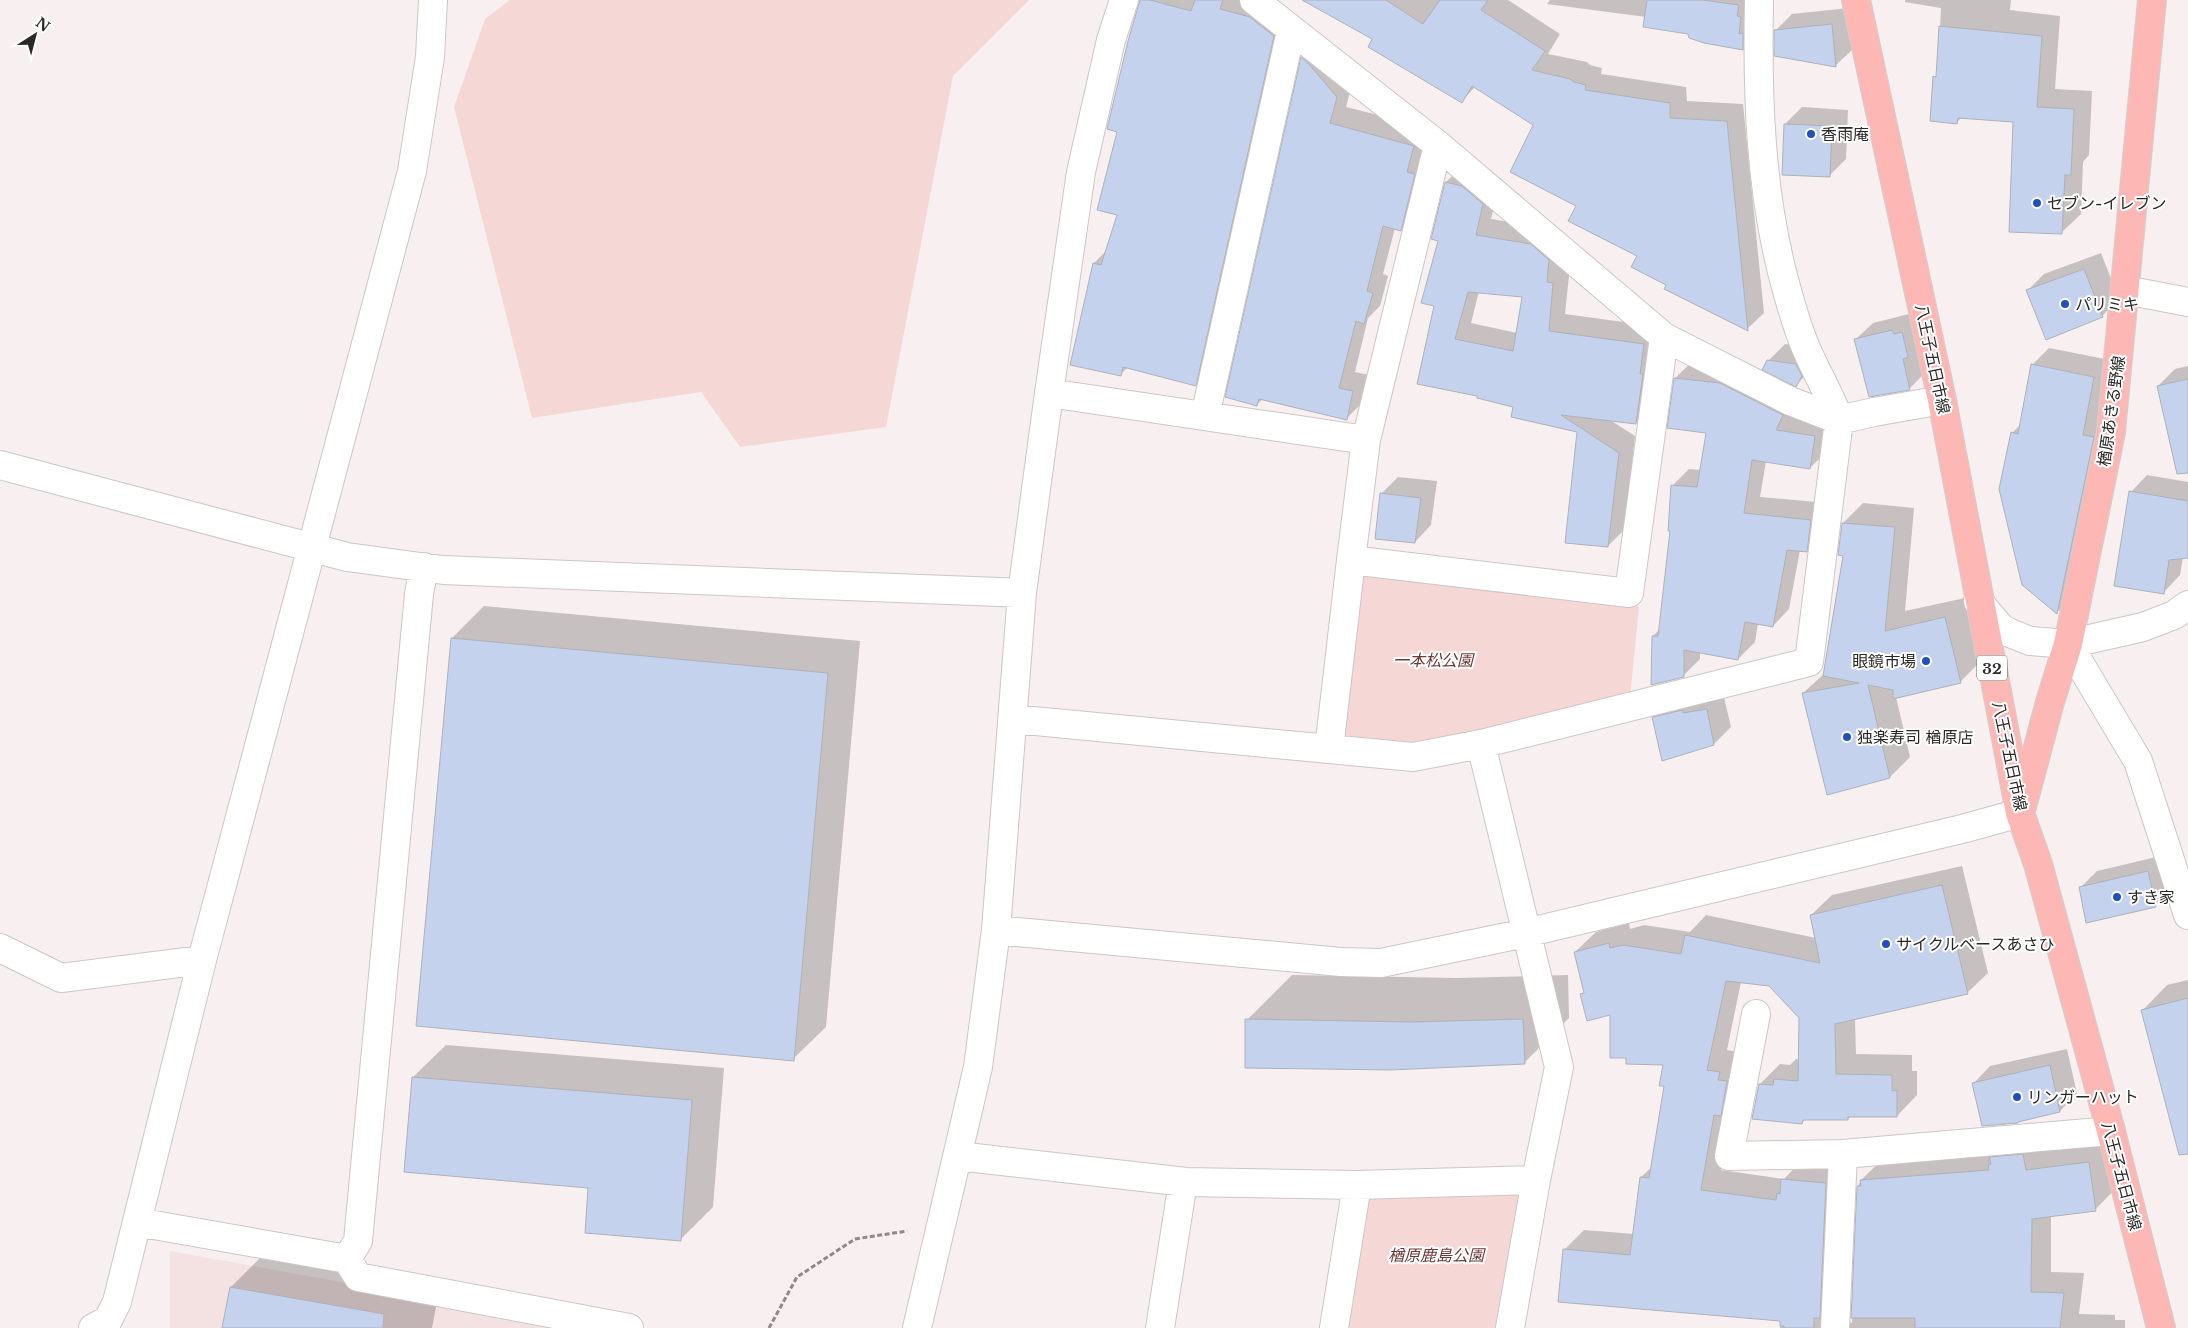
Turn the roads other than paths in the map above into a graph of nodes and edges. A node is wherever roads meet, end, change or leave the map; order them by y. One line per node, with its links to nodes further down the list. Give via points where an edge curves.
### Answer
1 (433, 0): 18 (street, via 430,57 412,171)
2 (1124, 0): 12 (street, via 1111,40 1081,172)
3 (1254, 0): 7 (street)
4 (1759, 0): 15 (street, via 1762,140 1773,222 1786,286 1808,353)
5 (1856, 0): 13 (main road, 八王子五日市線 / 32)
6 (2152, 0): 9 (main road, 楢原あきる野線)
7 (1291, 31): 8 (street); 14 (street)
8 (1438, 145): 11 (street); 16 (street)
9 (2125, 290): 10 (street); 24 (main road, 楢原あきる野線, via 2111,432)
10 (2188, 302)
11 (1664, 337): 15 (street, via 1790,401); 19 (street, via 1629,593)
12 (1049, 393): 14 (street); 21 (street)
13 (1942, 400): 15 (street); 22 (main road, 八王子五日市線 / 32)
14 (1205, 416): 16 (street)
15 (1839, 420): 26 (street, via 1809,662)
16 (1366, 440): 19 (street)
17 (0, 465): 18 (street)
18 (312, 548): 20 (street, via 347,557); 33 (street)
19 (1351, 560): 27 (street)
20 (424, 567): 21 (street); 42 (street, via 358,1241)
21 (1022, 592): 25 (street)
22 (1978, 601): 24 (street, via 2000,628 2010,633 2030,641); 28 (main road, 八王子五日市線 / 32)
23 (2188, 605): 24 (street, via 2174,615 2143,627)
24 (2068, 644): 28 (main road, 楢原あきる野線); 29 (street, via 2138,761)
25 (1013, 719): 27 (street); 30 (street)
26 (1481, 744): 27 (street, via 1413,756); 31 (street)
27 (1329, 749)
28 (2020, 813): 31 (street); 35 (main road, 八王子五日市線 / 32, via 2038,864)
29 (2188, 914)
30 (996, 930): 31 (street, via 1340,962 1381,963); 37 (street, via 978,1066)
31 (1526, 933): 38 (street, via 1559,1067)
32 (0, 948): 33 (street, via 61,978)
33 (202, 960): 41 (street)
34 (1756, 1014): 36 (street, via 1729,1156)
35 (2111, 1131): 36 (street); 50 (main road, 八王子五日市線 / 32)
36 (1843, 1154): 49 (street)
37 (958, 1156): 39 (street); 45 (street)
38 (1536, 1180): 40 (street); 48 (street)
39 (1184, 1182): 40 (street); 46 (street)
40 (1357, 1185): 47 (street)
41 (137, 1222): 42 (street); 43 (street, via 117,1302 108,1320)
42 (347, 1260): 44 (street, via 358,1277)
43 (93, 1328)
44 (629, 1328)
45 (917, 1328)
46 (1160, 1328)
47 (1334, 1328)
48 (1510, 1328)
49 (1835, 1328)
50 (2161, 1328)

